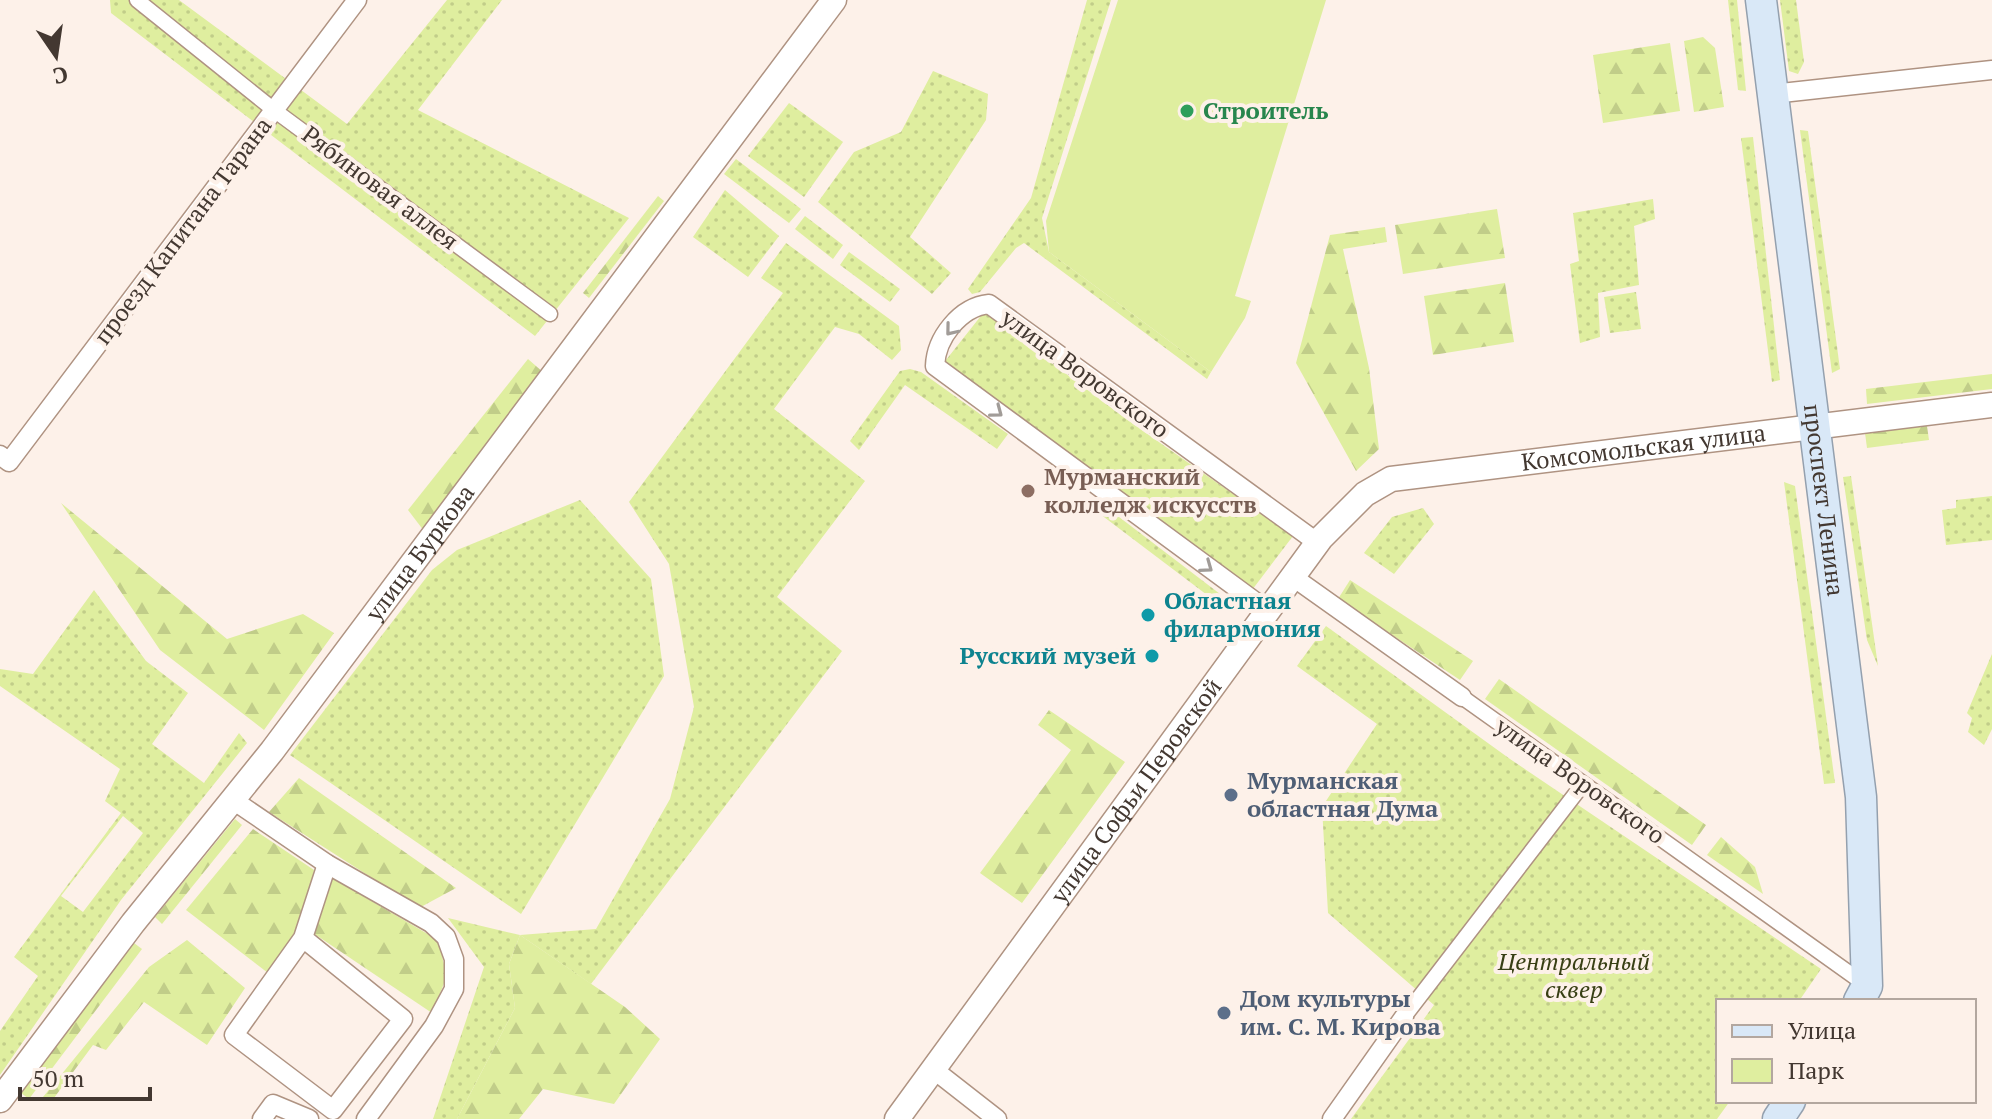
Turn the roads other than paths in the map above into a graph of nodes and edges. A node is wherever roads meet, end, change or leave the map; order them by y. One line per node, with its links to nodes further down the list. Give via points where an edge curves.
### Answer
1 (137, 0): 7 (street, Рябиновая аллея)
2 (357, 0): 7 (street, проезд Капитана Тарана)
3 (834, 0): 18 (street, улица Буркова)
4 (1761, 0): 6 (main road, проспект Ленина)
5 (1992, 70): 6 (street)
6 (1772, 94): 10 (main road, проспект Ленина)
7 (274, 110): 8 (street, Рябиновая аллея); 11 (street, проезд Капитана Тарана)
8 (550, 314)
9 (1992, 405): 10 (street, Комсомольская улица)
10 (1815, 427): 12 (street, Комсомольская улица); 21 (main road, проспект Ленина, via 1861,797)
11 (4, 459)
12 (1391, 479): 13 (street, улица Софьи Перовской, via 1365,494)
13 (1318, 543): 14 (street, улица Софьи Перовской); 15 (street, улица Воровского, one-way to 15, via 989,304 968,309 936,348 935,366)
14 (1293, 577): 15 (street, улица Софьи Перовской); 16 (street, улица Воровского)
15 (1268, 611): 23 (street, улица Софьи Перовской)
16 (1462, 697): 17 (street, улица Воровского)
17 (1583, 784): 21 (street, улица Воровского); 22 (street)
18 (233, 800): 19 (street); 24 (street, улица Буркова)
19 (327, 864): 20 (street); 27 (street, via 431,923 446,937 454,959 454,989 434,1026)
20 (303, 938): 20 (street, via 234,1035 333,1110 403,1019)
21 (1863, 993)
22 (1404, 1017): 30 (street)
23 (933, 1069): 28 (street, улица Софьи Перовской); 29 (street)
24 (0, 1100)
25 (262, 1119): 26 (street, via 273,1104)
26 (309, 1119)
27 (366, 1119)
28 (897, 1119)
29 (997, 1119)
30 (1332, 1119)

